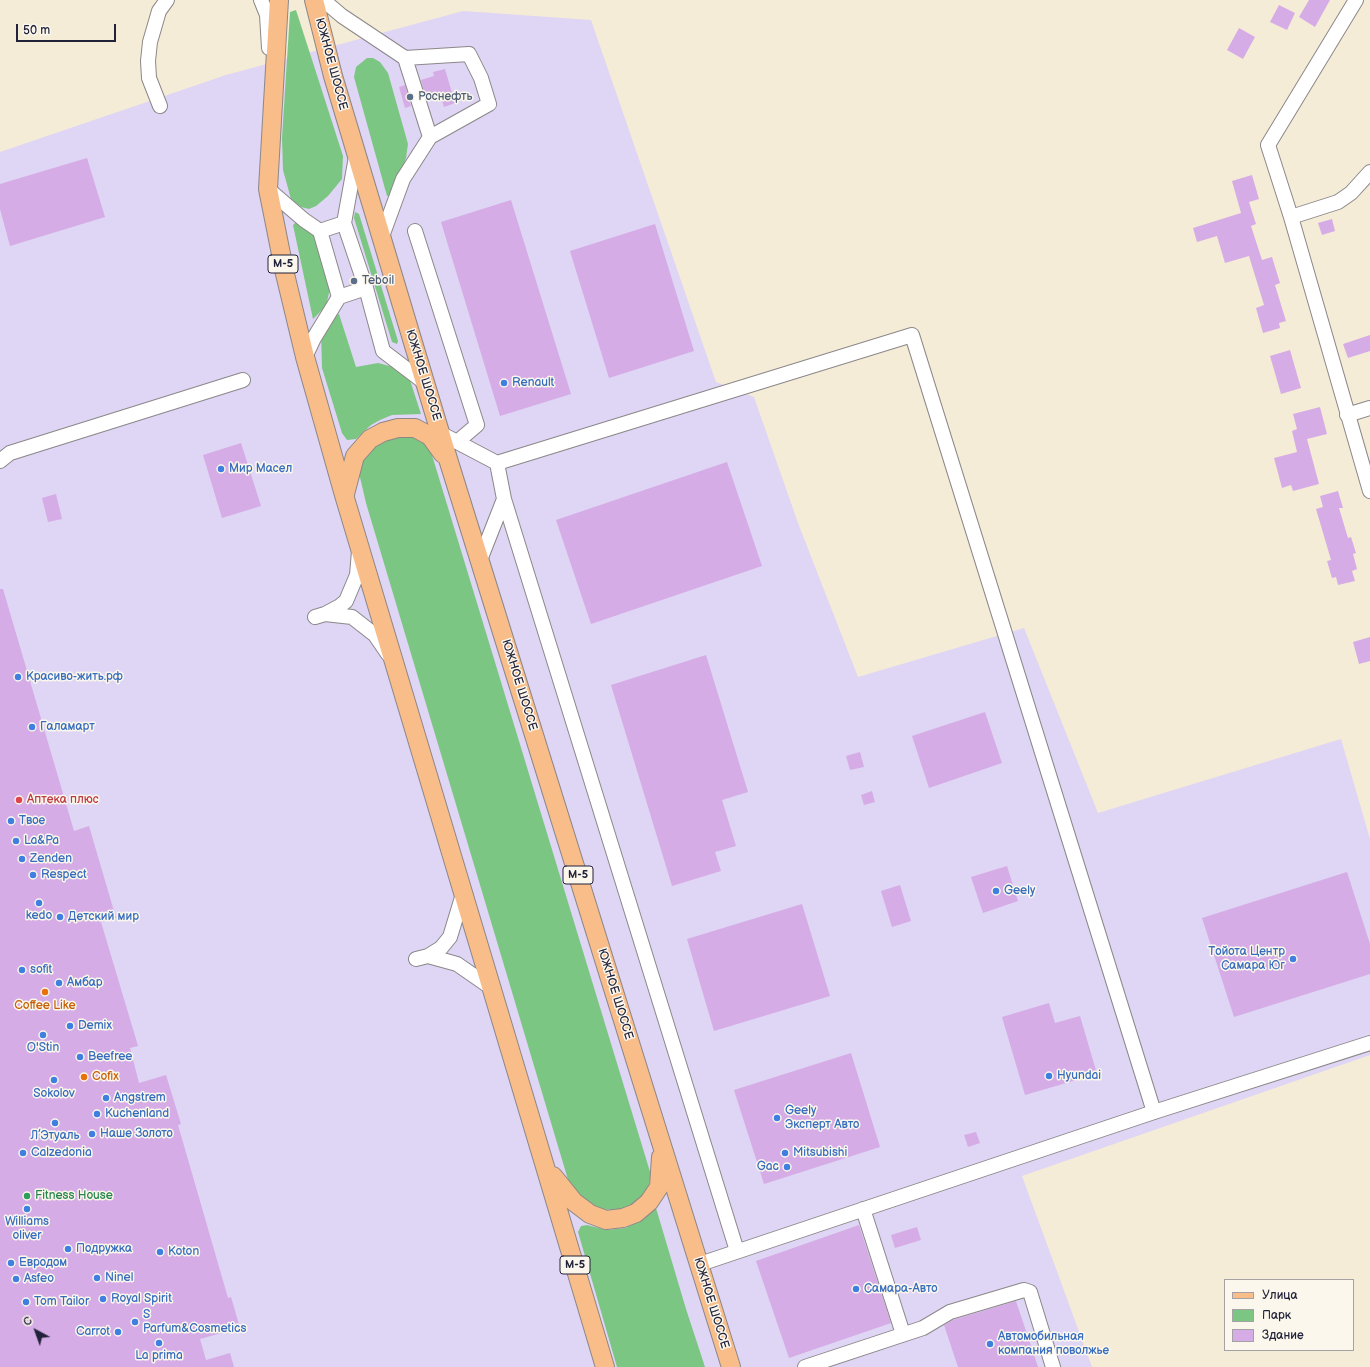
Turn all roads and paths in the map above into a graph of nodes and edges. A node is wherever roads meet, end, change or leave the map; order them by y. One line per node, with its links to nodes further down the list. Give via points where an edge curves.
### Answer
1 (167, 0): 8 (street, via 158,12 148,61 149,78)
2 (261, 0): 9 (street, via 267,16)
3 (279, 0): 9 (main road, М-5)
4 (314, 0): 11 (main road, ЮЖНОЕ ШОССЕ / М-5)
5 (323, 0): 7 (street, via 342,16)
6 (1356, 0): 14 (street, via 1268,145)
7 (405, 58): 10 (street); 10 (street, via 469,54 481,78 488,104)
8 (160, 106)
9 (273, 114): 13 (main road, М-5)
10 (430, 137): 18 (street, via 403,179)
11 (356, 157): 15 (street); 18 (main road, ЮЖНОЕ ШОССЕ / М-5)
12 (1370, 172): 14 (street, via 1351,194 1338,202)
13 (268, 189): 17 (street); 21 (main road, М-5)
14 (1291, 217): 25 (street)
15 (344, 223): 17 (street); 19 (street)
16 (415, 230): 27 (street, via 477,425)
17 (320, 231): 20 (street)
18 (381, 239): 23 (main road, ЮЖНОЕ ШОССЕ / М-5)
19 (366, 288): 20 (street); 23 (street, via 383,351)
20 (339, 297): 21 (street)
21 (305, 357): 32 (main road, М-5)
22 (243, 380): 29 (street, via 10,453)
23 (425, 383): 26 (main road, ЮЖНОЕ ШОССЕ / М-5)
24 (1370, 408): 25 (street)
25 (1347, 415): 31 (street)
26 (440, 433): 27 (street); 28 (main road, ЮЖНОЕ ШОССЕ / М-5)
27 (457, 442): 30 (street)
28 (448, 459): 32 (main road, via 430,436 415,428 398,428 383,432 370,440 355,456); 35 (main road, ЮЖНОЕ ШОССЕ / М-5)
29 (0, 461)
30 (497, 463): 33 (street); 40 (street, via 912,335)
31 (1370, 491)
32 (344, 495): 34 (main road, М-5)
33 (504, 499): 35 (street); 44 (street)
34 (360, 546): 36 (main road, М-5); 36 (street, via 357,575 352,589 343,604 320,616 352,617 384,647)
35 (480, 560): 41 (main road, ЮЖНОЕ ШОССЕ / М-5)
36 (395, 664): 37 (main road, М-5)
37 (463, 894): 38 (main road, М-5); 38 (street, via 450,937 441,948 422,958 457,964)
38 (492, 989): 42 (main road, М-5)
39 (1370, 1043): 40 (street)
40 (1154, 1112): 43 (street)
41 (661, 1148): 42 (main road, via 659,1186 649,1202 636,1213 623,1218 606,1220 590,1214 562,1189); 45 (main road, ЮЖНОЕ ШОССЕ / М-5)
42 (545, 1164): 47 (main road, М-5)
43 (863, 1208): 44 (street); 46 (street)
44 (737, 1250): 45 (street)
45 (700, 1264): 48 (main road, ЮЖНОЕ ШОССЕ / М-5)
46 (904, 1334): 49 (street); 50 (street, via 923,1328 950,1312 1024,1290 1030,1292)
47 (605, 1367)
48 (731, 1367)
49 (805, 1367)
50 (1053, 1367)

